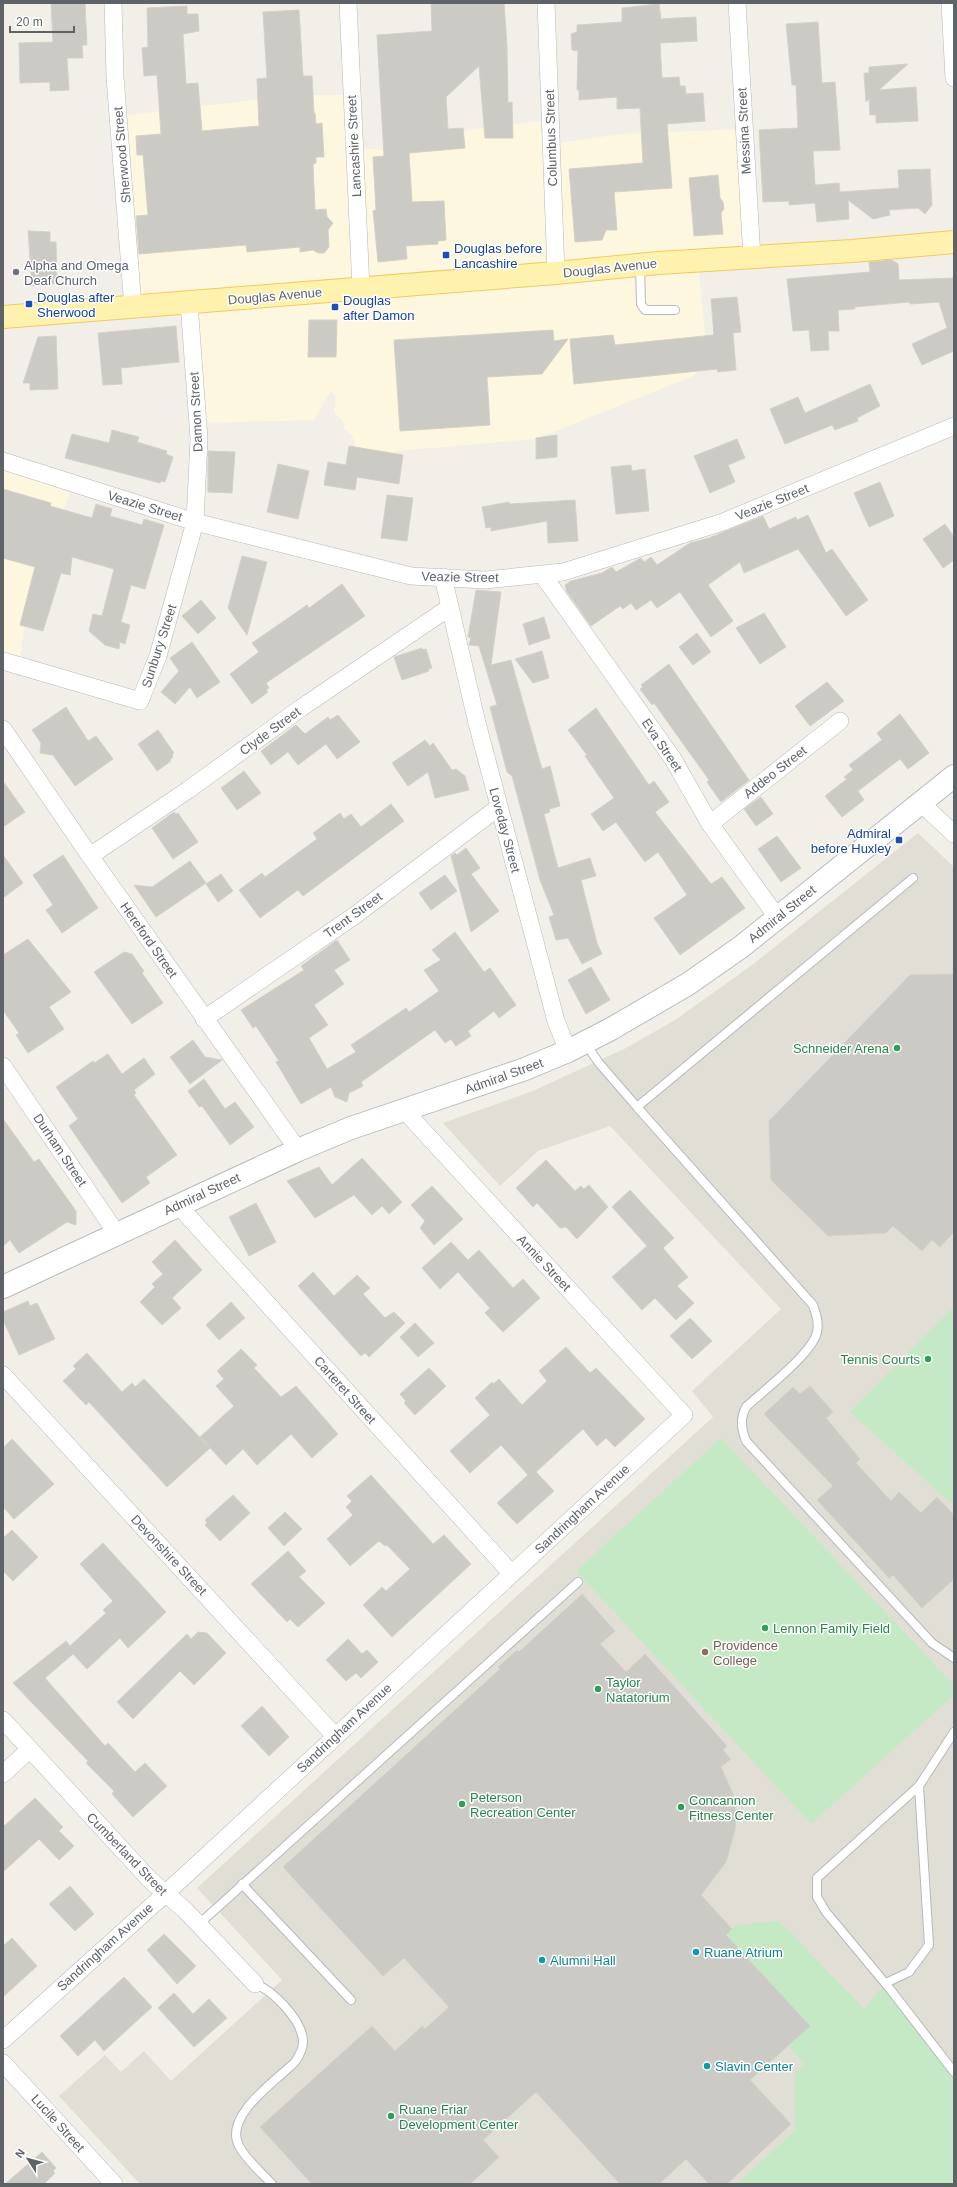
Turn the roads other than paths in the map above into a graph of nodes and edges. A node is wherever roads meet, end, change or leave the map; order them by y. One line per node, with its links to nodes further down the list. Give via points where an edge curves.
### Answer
1 (112, 3): 14 (street, Sherwood Street, via 115,77)
2 (348, 3): 12 (street, Lancashire Street)
3 (546, 3): 11 (street, Columbus Street)
4 (738, 3): 9 (street, Messina Street)
5 (950, 3): 6 (street)
6 (953, 46): 7 (street)
7 (954, 78)
8 (954, 242): 9 (main road, Douglas Avenue)
9 (752, 258): 10 (main road, Douglas Avenue)
10 (640, 264): 11 (main road, Douglas Avenue); 15 (lane, via 641,304 646,310)
11 (556, 273): 12 (main road, Douglas Avenue)
12 (361, 289): 13 (main road, Douglas Avenue)
13 (189, 303): 14 (main road, Douglas Avenue); 19 (street, Damon Street, via 199,439)
14 (133, 307): 16 (main road, Douglas Avenue)
15 (675, 310)
16 (3, 317)
17 (954, 426): 20 (street, Veazie Street, via 723,522 563,572)
18 (3, 461): 19 (street, Veazie Street)
19 (196, 522): 21 (street, Veazie Street, via 411,576); 23 (street, Sunbury Street, via 158,656 140,701)
20 (542, 574): 21 (street, Veazie Street, via 484,580); 29 (street, Eva Street, via 673,759)
21 (443, 577): 22 (street, Loveday Street)
22 (450, 607): 28 (street, Loveday Street); 31 (street, Clyde Street)
23 (3, 661)
24 (840, 721): 29 (street, Addeo Street)
25 (3, 729): 31 (street, Hereford Street)
26 (954, 776): 27 (main road, Admiral Street)
27 (921, 803): 30 (street); 33 (main road, Admiral Street)
28 (499, 807): 34 (street, Trent Street, via 354,916); 35 (street, Loveday Street, via 556,1021)
29 (710, 824): 33 (street, Eva Street)
30 (954, 834)
31 (90, 856): 34 (street, Hereford Street)
32 (913, 878): 37 (lane)
33 (777, 918): 35 (main road, Admiral Street, via 688,984 639,1014)
34 (204, 1019): 39 (street, Hereford Street)
35 (576, 1047): 37 (lane, via 599,1063); 38 (main road, Admiral Street, via 502,1077)
36 (3, 1066): 41 (street, Durham Street)
37 (637, 1107): 47 (lane, via 813,1305 818,1319 817,1333 810,1348 746,1407 741,1417 746,1440 932,1642)
38 (404, 1110): 39 (main road, Admiral Street); 44 (street, Annie Street)
39 (298, 1150): 40 (main road, Admiral Street)
40 (178, 1205): 41 (main road, Admiral Street); 45 (street, Carteret Street)
41 (117, 1234): 42 (main road, Admiral Street)
42 (3, 1287)
43 (3, 1375): 50 (street, Devonshire Street)
44 (684, 1415): 45 (street, Sandringham Avenue)
45 (512, 1574): 50 (street, Sandringham Avenue)
46 (578, 1582): 54 (lane)
47 (954, 1658)
48 (3, 1720): 51 (street, Cumberland Street)
49 (954, 1732): 53 (lane)
50 (335, 1736): 55 (street, Sandringham Avenue)
51 (30, 1749): 52 (street); 55 (street, Cumberland Street)
52 (3, 1774)
53 (919, 1786): 57 (lane, via 929,1945 909,1972); 57 (lane, via 817,1878 817,1898 826,1912)
54 (242, 1884): 56 (lane); 59 (lane)
55 (165, 1894): 56 (street, Cumberland Street); 60 (street, Sandringham Avenue)
56 (199, 1924): 58 (street, Cumberland Street)
57 (886, 1983): 62 (lane)
58 (255, 1984): 64 (lane, via 270,1992 290,2013 300,2028 304,2043 295,2062 245,2110 236,2128 239,2146)
59 (350, 2000)
60 (3, 2040)
61 (3, 2063): 63 (street, Lucile Street)
62 (954, 2072)
63 (114, 2184)
64 (272, 2184)

